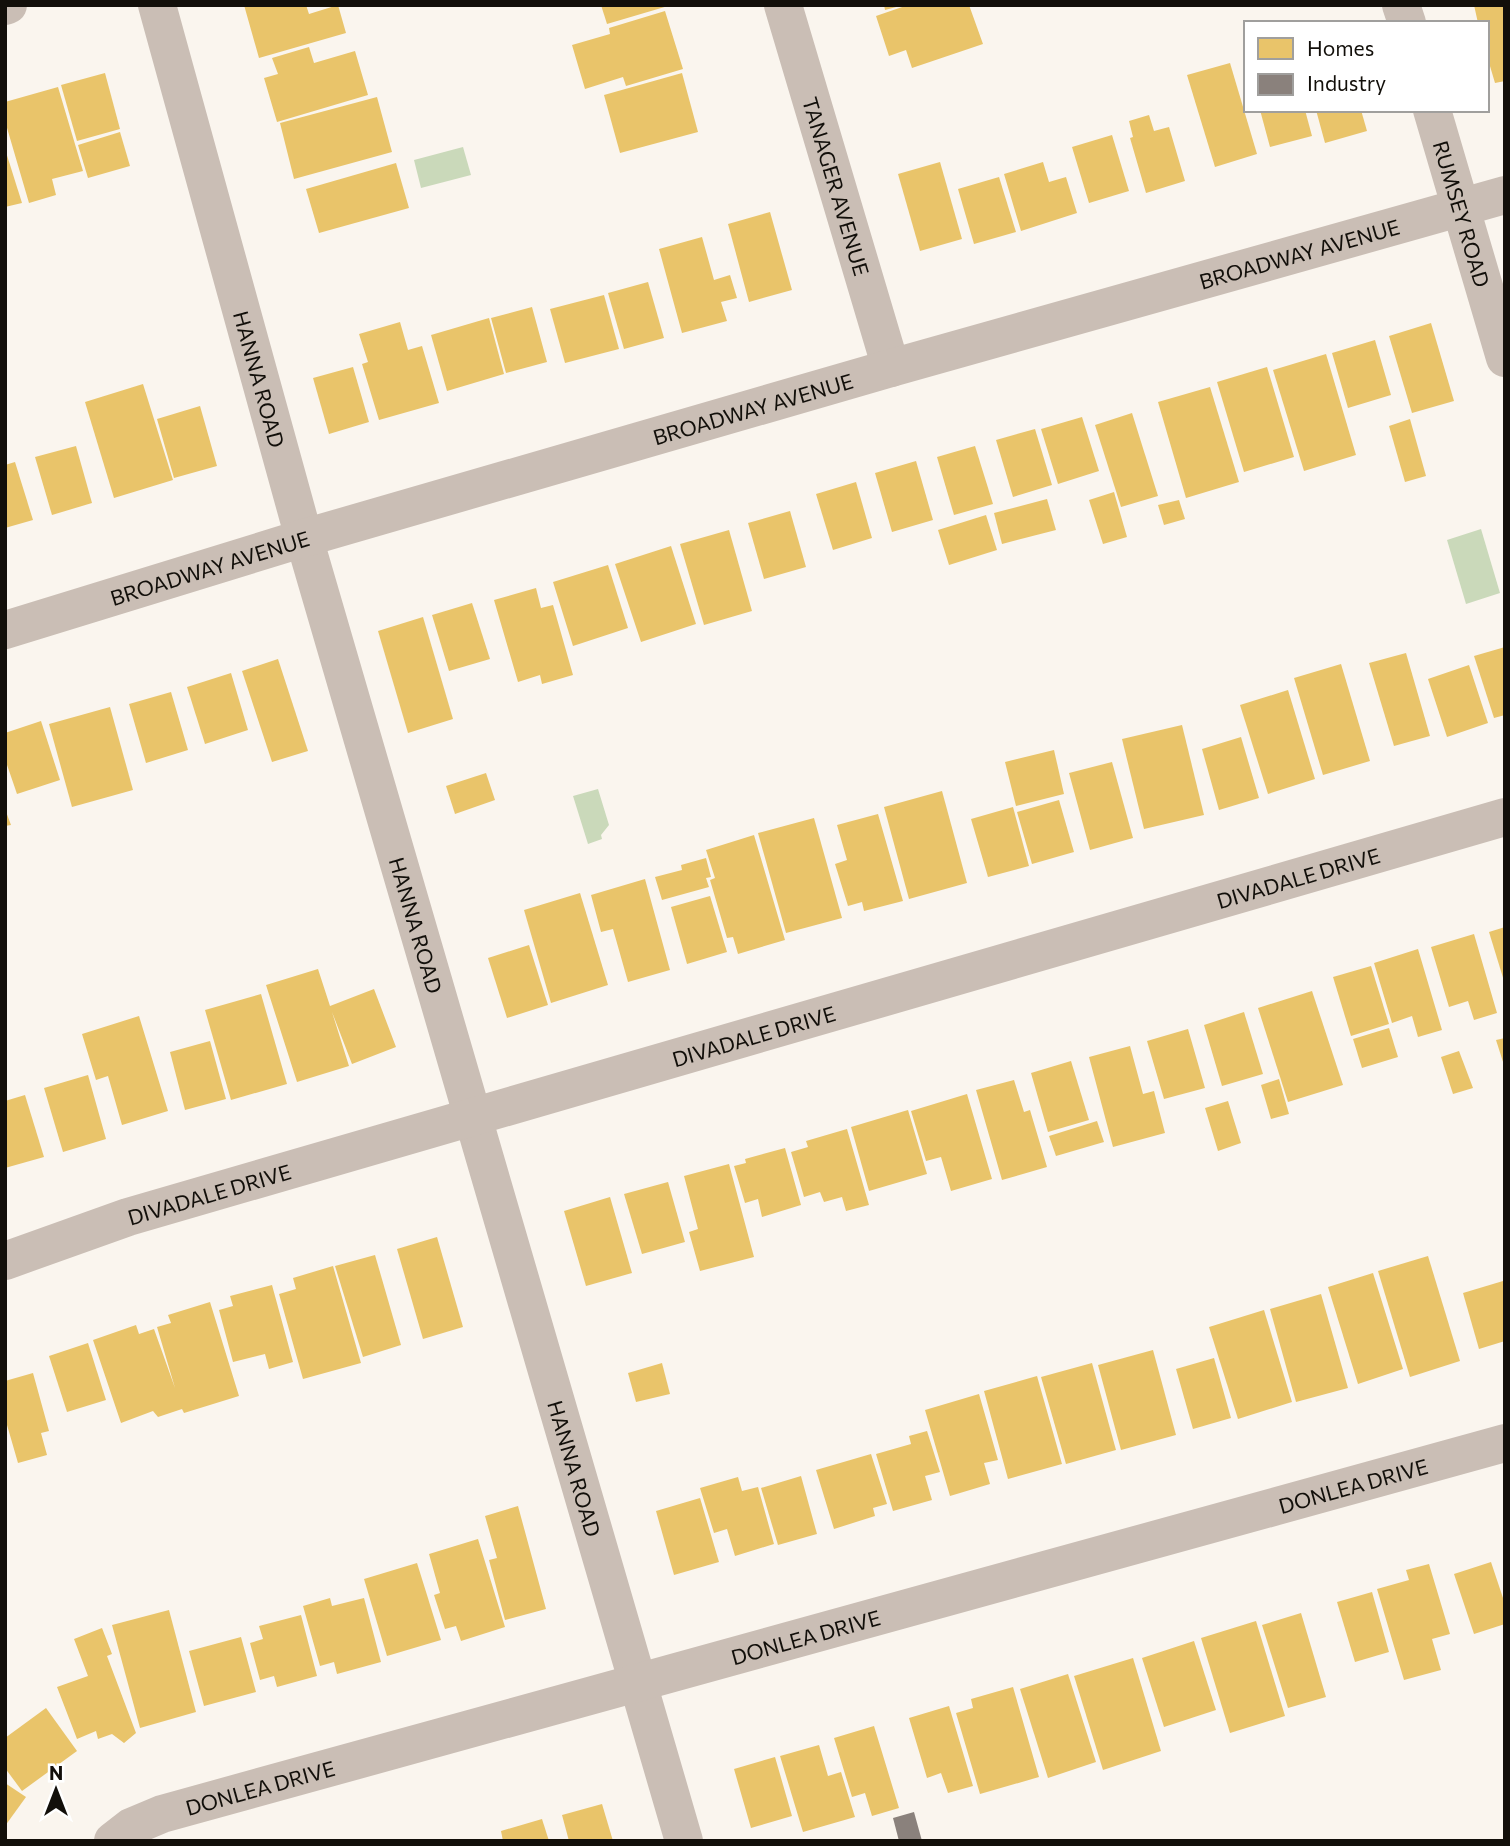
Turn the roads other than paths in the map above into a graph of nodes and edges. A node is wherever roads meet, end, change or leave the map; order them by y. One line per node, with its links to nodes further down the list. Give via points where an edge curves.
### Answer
1 (157, 5): 8 (street, HANNA ROAD)
2 (783, 5): 7 (street, TANAGER AVENUE)
3 (1433, 112): 5 (street, RUMSEY ROAD)
4 (1505, 195): 5 (street, BROADWAY AVENUE)
5 (1461, 208): 6 (street, RUMSEY ROAD); 7 (street, BROADWAY AVENUE)
6 (1505, 358)
7 (891, 368): 8 (street, BROADWAY AVENUE)
8 (304, 538): 9 (street, BROADWAY AVENUE); 11 (street, HANNA ROAD)
9 (5, 630)
10 (1505, 817): 11 (street, DIVADALE DRIVE)
11 (472, 1119): 12 (street, DIVADALE DRIVE, via 128,1217); 14 (street, HANNA ROAD)
12 (5, 1261)
13 (1505, 1443): 14 (street, DONLEA DRIVE)
14 (639, 1681): 15 (street, DONLEA DRIVE, via 162,1814 131,1827); 16 (street, HANNA ROAD)
15 (113, 1841)
16 (684, 1841)

